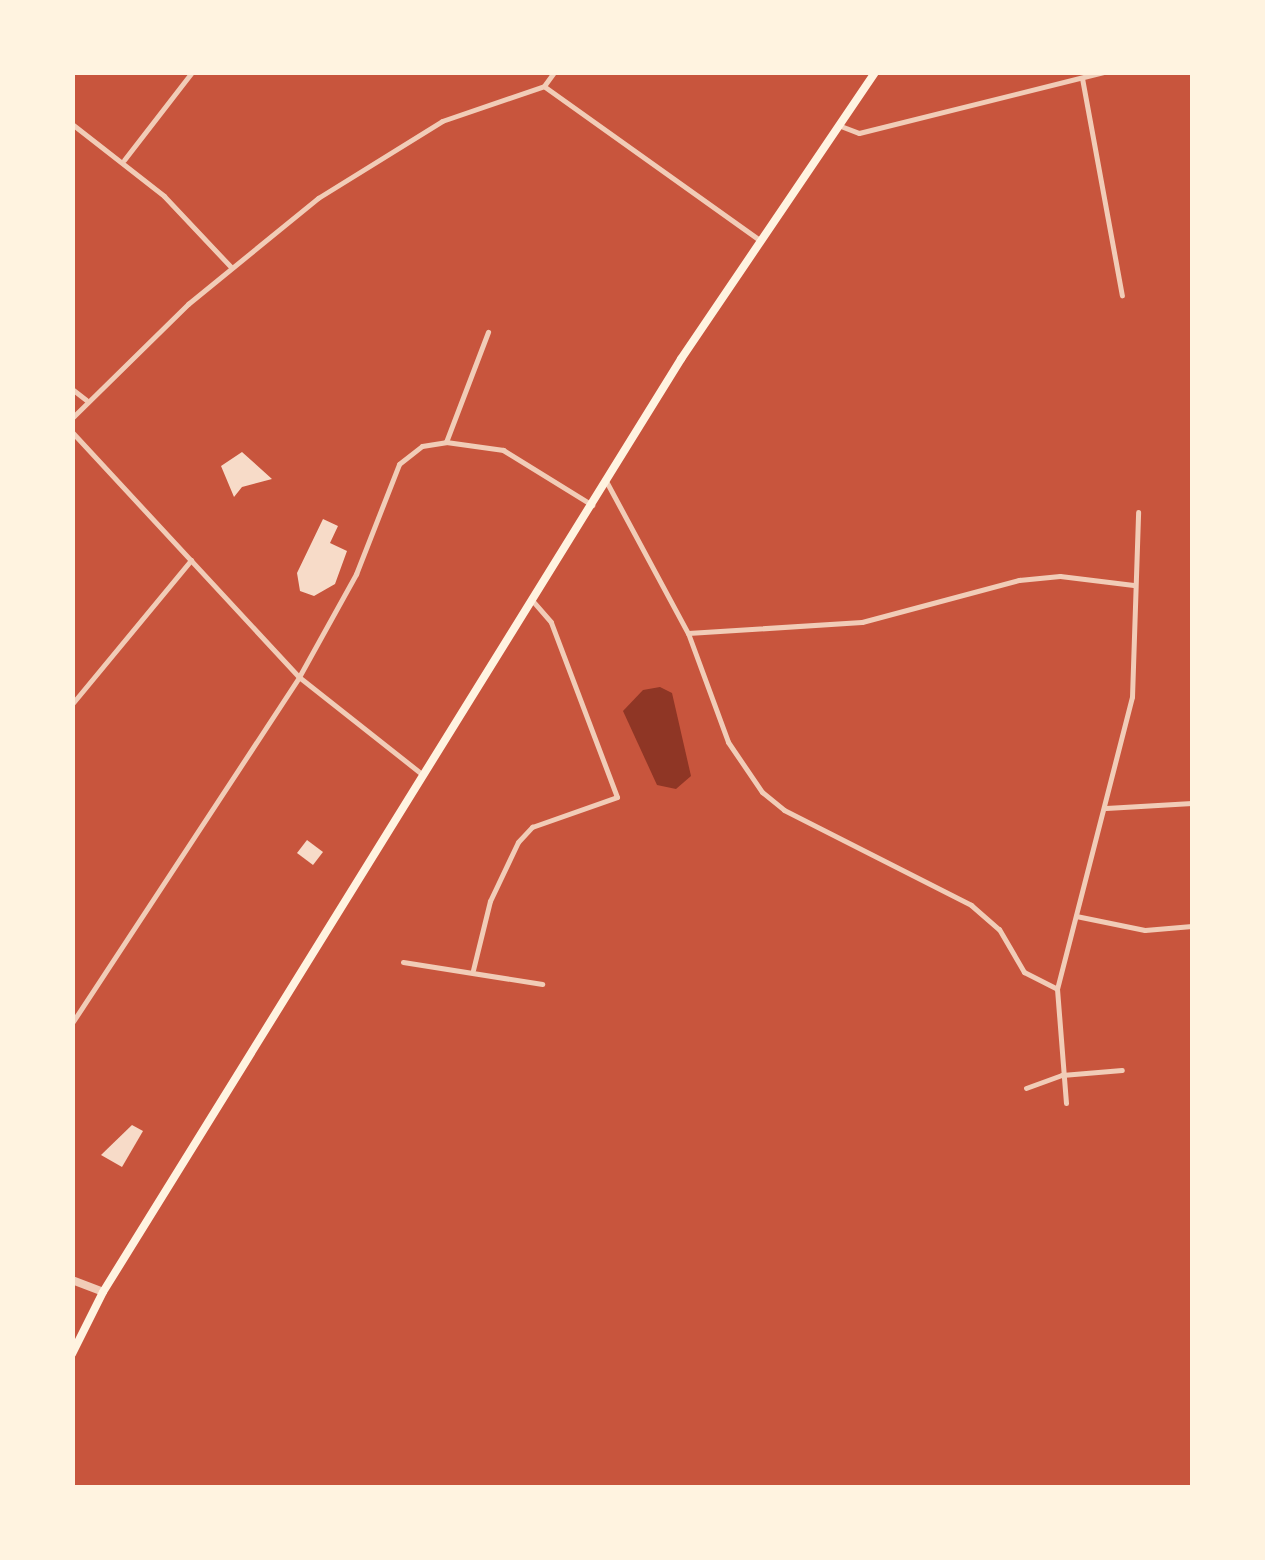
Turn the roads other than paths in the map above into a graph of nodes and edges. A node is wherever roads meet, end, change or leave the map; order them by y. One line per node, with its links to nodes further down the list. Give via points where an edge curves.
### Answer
1 (192, 72): 9 (street)
2 (554, 72): 6 (street)
3 (875, 72): 8 (main road)
4 (1104, 72): 5 (street)
5 (1082, 78): 8 (street, via 860,133); 12 (street)
6 (544, 86): 10 (street); 11 (street, via 442,121 368,162)
7 (72, 124): 9 (street)
8 (838, 125): 10 (main road)
9 (124, 160): 11 (street)
10 (758, 239): 19 (main road)
11 (231, 268): 15 (street)
12 (1122, 295)
13 (488, 332): 18 (street)
14 (72, 389): 15 (street)
15 (86, 400): 16 (street)
16 (72, 418)
17 (72, 432): 22 (street)
18 (446, 442): 20 (street, via 503,450); 26 (street, via 422,446 400,464 356,574)
19 (606, 480): 20 (main road); 25 (street)
20 (592, 504): 24 (main road)
21 (1138, 512): 23 (street)
22 (191, 560): 26 (street); 27 (street)
23 (1134, 584): 25 (street, via 1060,576 1018,580 862,622); 30 (street, via 1132,698)
24 (533, 601): 28 (main road); 34 (street, via 551,622 617,797 532,826 518,842 490,900)
25 (688, 633): 36 (street, via 728,742 762,792 784,810 971,904 999,929 1024,972)
26 (299, 677): 28 (street); 37 (street)
27 (72, 704)
28 (423, 776): 43 (main road)
29 (1192, 803): 30 (street)
30 (1106, 808): 31 (street)
31 (1076, 916): 32 (street, via 1145,930); 36 (street)
32 (1192, 926)
33 (402, 962): 34 (street)
34 (473, 970): 35 (street)
35 (542, 984)
36 (1057, 989): 39 (street)
37 (72, 1024)
38 (1122, 1070): 39 (street)
39 (1062, 1076): 40 (street); 41 (street)
40 (1026, 1088)
41 (1066, 1103)
42 (72, 1280): 43 (street)
43 (103, 1292): 44 (main road)
44 (72, 1354)

